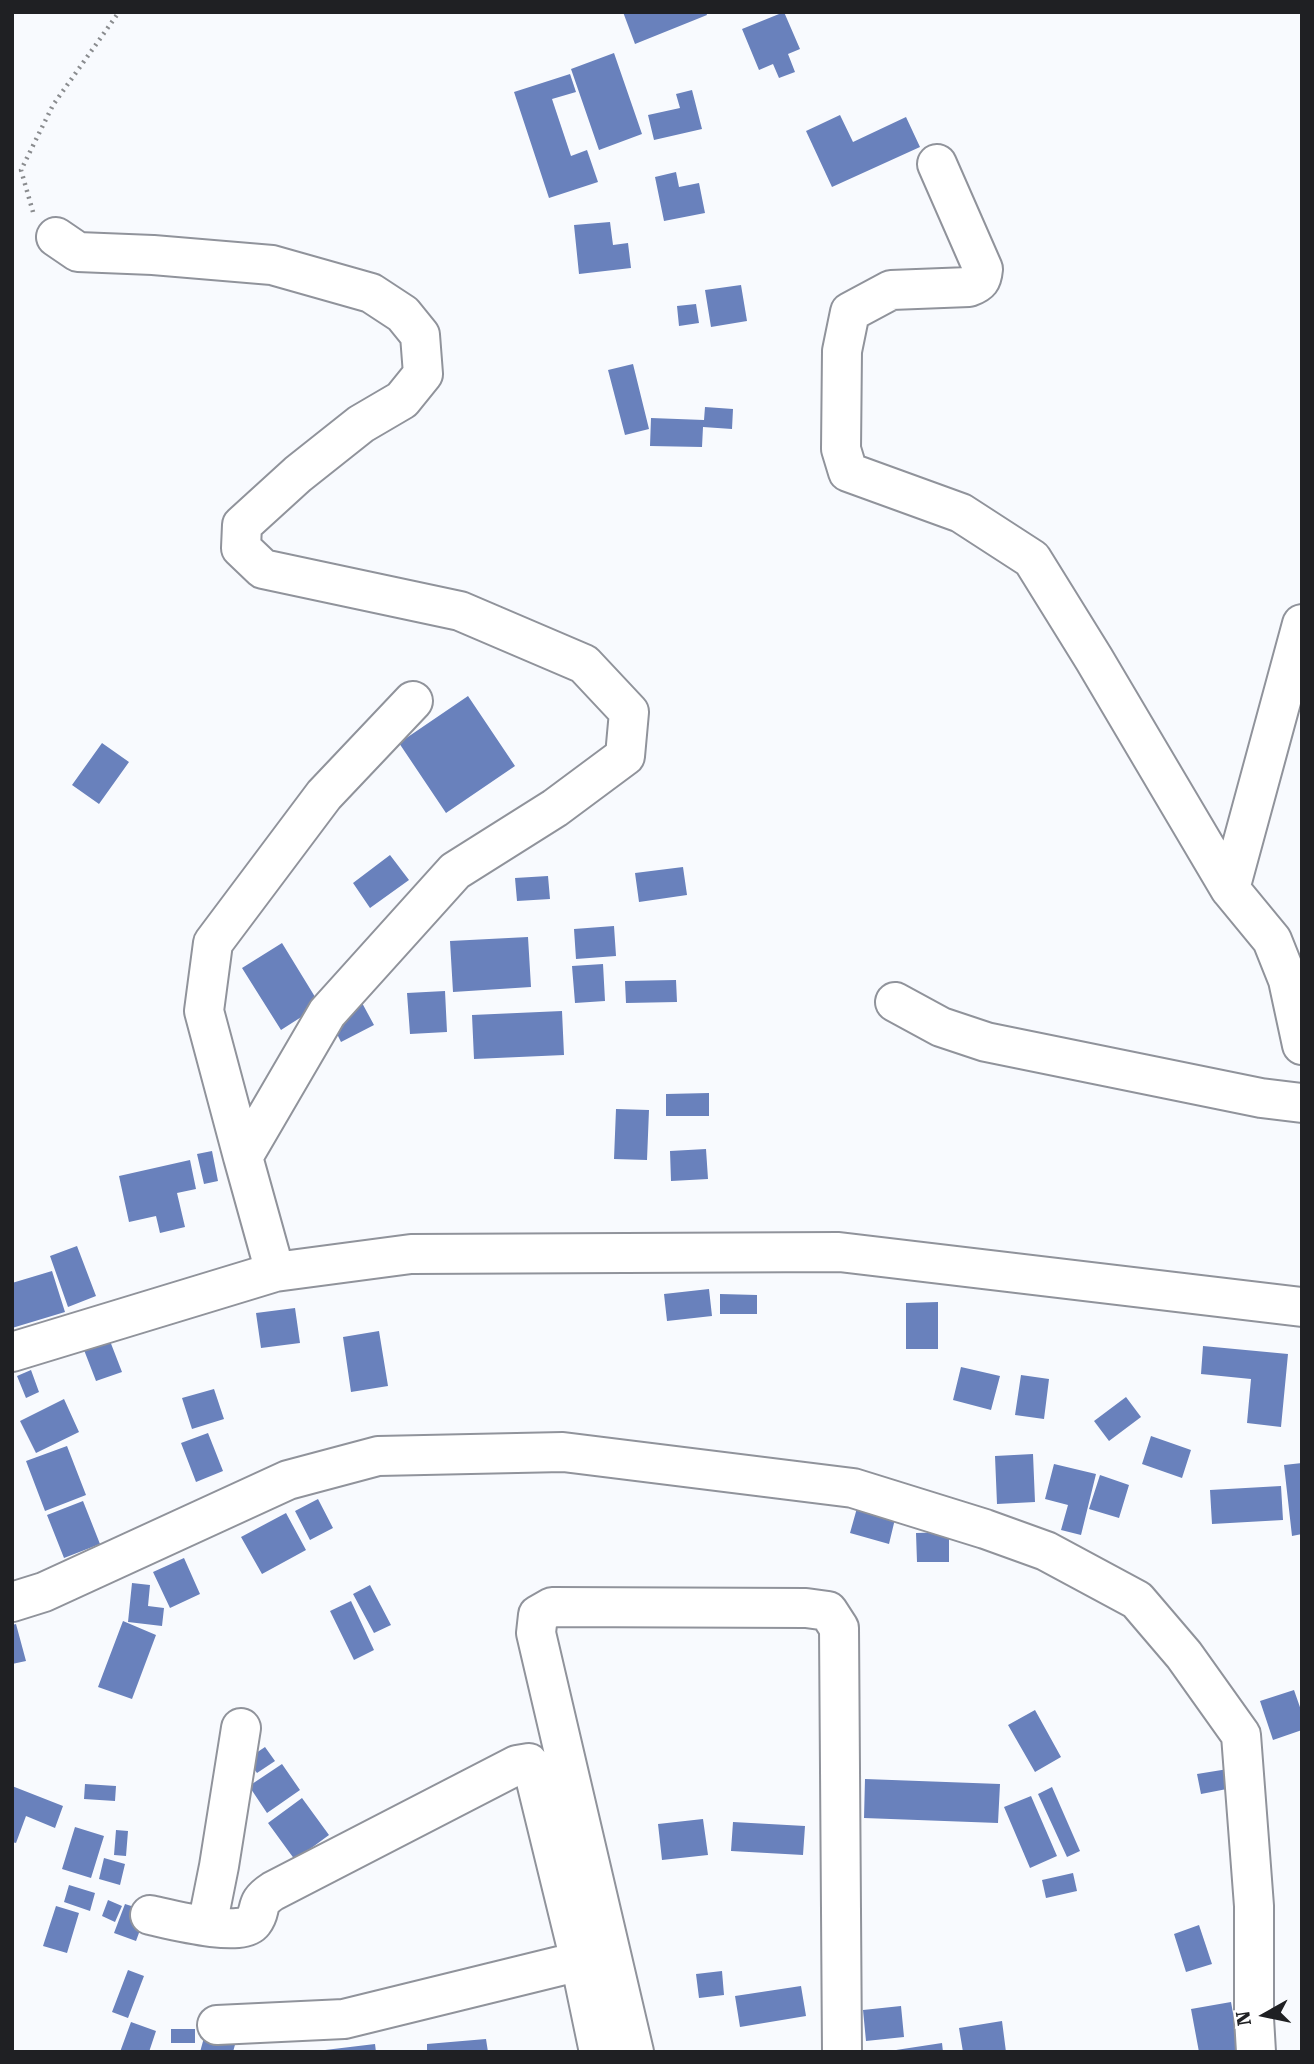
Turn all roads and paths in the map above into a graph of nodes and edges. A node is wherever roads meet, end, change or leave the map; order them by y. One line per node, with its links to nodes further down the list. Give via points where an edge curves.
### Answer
1 (119, 12): 3 (path, via 52,105 21,170 35,221)
2 (937, 164): 6 (street, via 983,269 982,278 969,287 891,290 849,312 842,351 841,449 848,472 961,513 1032,559)
3 (56, 237): 10 (street, via 78,252 272,265 370,293 403,314 420,335 424,373 402,400 351,432 242,526 241,548 263,569 460,611 584,664 629,712 625,756 555,808 455,871 327,1013)
4 (1302, 624): 6 (street)
5 (413, 701): 10 (street, via 324,795 213,943 204,1011)
6 (1230, 889): 8 (street, via 1272,940 1288,980)
7 (895, 1002): 9 (street, via 941,1027 986,1042)
8 (1302, 1045)
9 (1302, 1103)
10 (243, 1157): 11 (street)
11 (275, 1272): 12 (street, via 411,1254 839,1252); 13 (street)
12 (1302, 1307)
13 (12, 1352)
14 (12, 1602): 23 (street, via 44,1592 288,1480 378,1456 563,1452 853,1488 1034,1546 1137,1600 1184,1655 1241,1735 1254,1906)
15 (241, 1728): 17 (street)
16 (150, 1915): 17 (street)
17 (207, 1926): 18 (street, via 242,1929 253,1922 262,1899 273,1891 517,1765 529,1763)
18 (580, 1961): 19 (street, via 344,2019); 20 (street)
19 (217, 2025)
20 (599, 2052)
21 (634, 2052): 22 (street, via 536,1633 538,1615 552,1607 828,1611 839,1628)
22 (842, 2052)
23 (1256, 2052)

